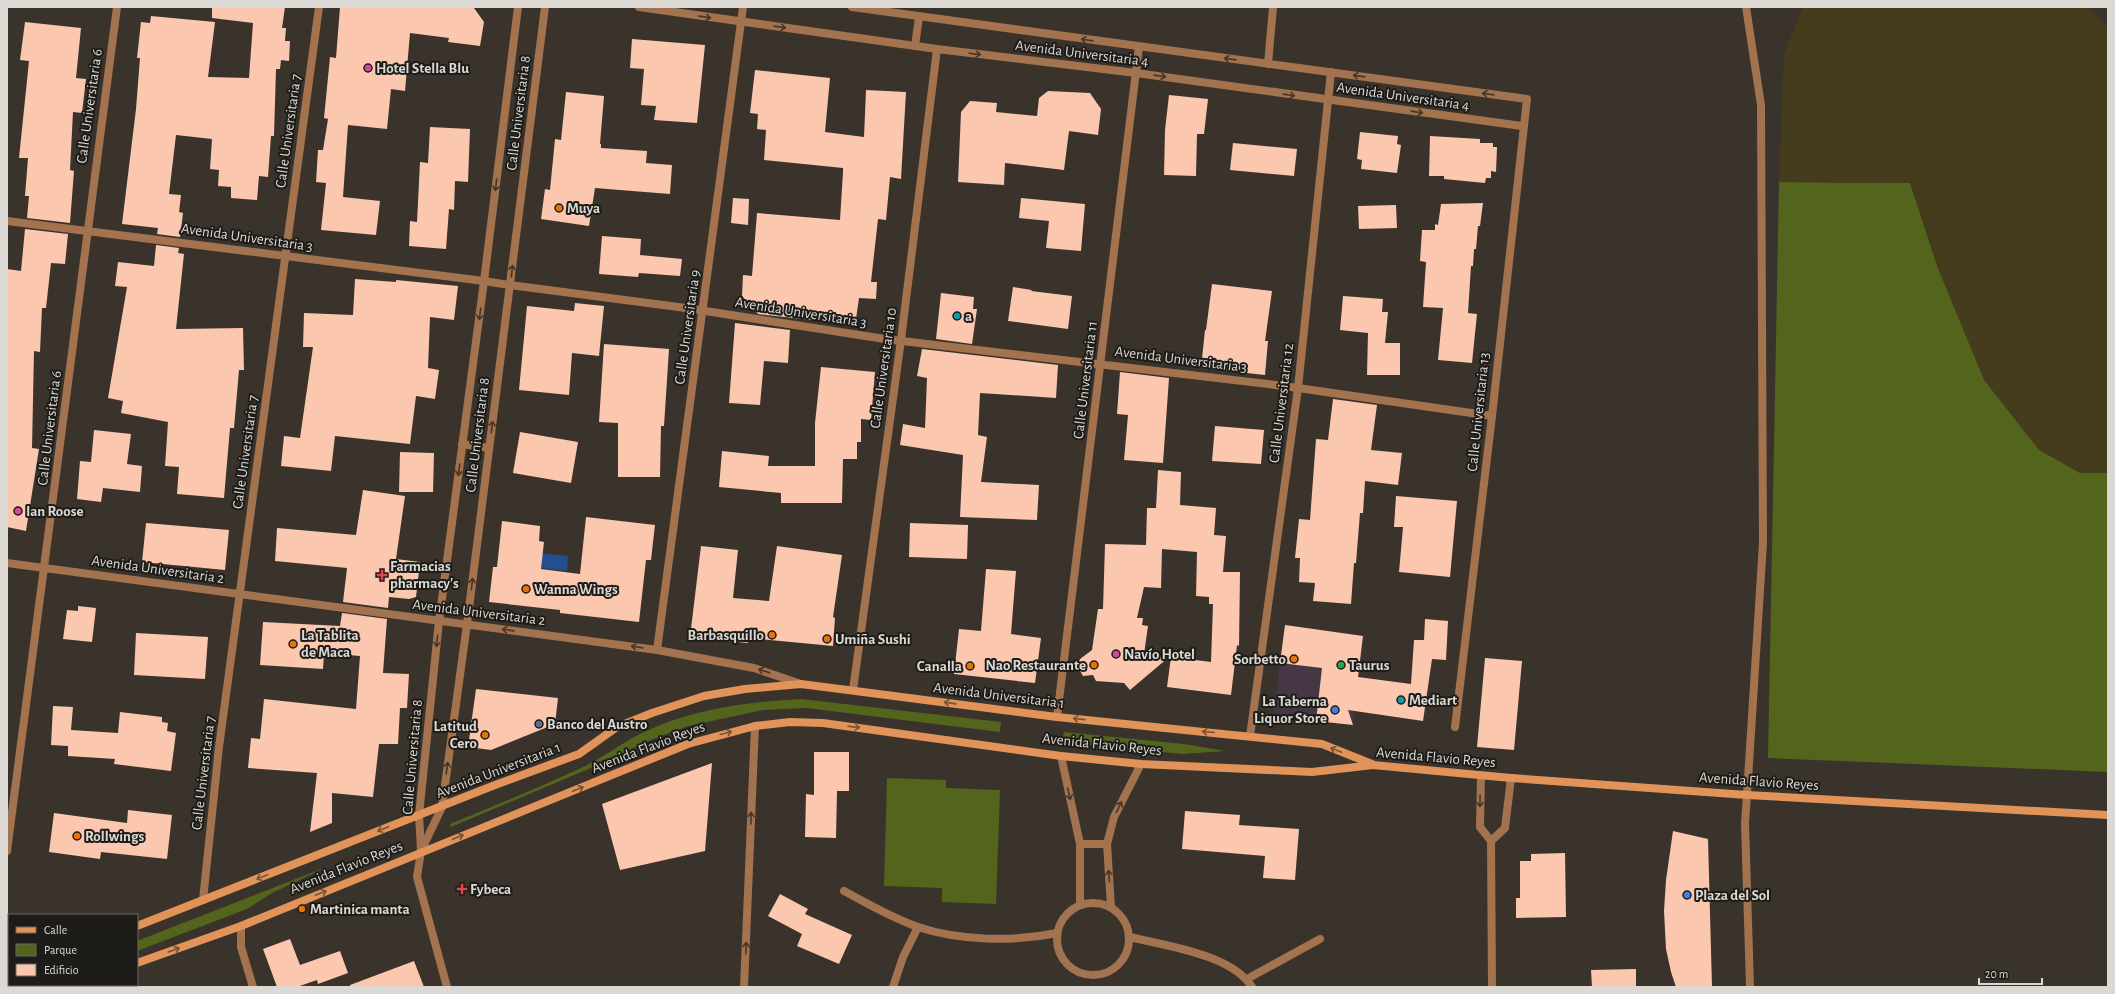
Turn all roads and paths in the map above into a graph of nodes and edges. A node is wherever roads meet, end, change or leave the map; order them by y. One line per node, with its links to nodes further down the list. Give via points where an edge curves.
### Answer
1 (117, 7): 22 (street, Calle Universitaria 6)
2 (319, 7): 23 (street, Calle Universitaria 7)
3 (518, 7): 24 (street, Calle Universitaria 8, one-way to 24)
4 (545, 7): 25 (street, Calle Universitaria 8, one-way to 4)
5 (638, 7): 11 (street, Avenida Universitaria 4, one-way to 11)
6 (743, 7): 11 (street, Calle Universitaria 9)
7 (852, 7): 10 (street, Avenida Universitaria 4)
8 (1273, 7): 15 (street)
9 (1746, 7): 50 (street, via 1761,105 1763,395 1763,543)
10 (919, 17): 12 (street); 13 (street, Avenida Universitaria 4, one-way to 10)
11 (741, 22): 12 (street, Avenida Universitaria 4, one-way to 12); 26 (street, Calle Universitaria 9)
12 (915, 46): 14 (street, Avenida Universitaria 4)
13 (1139, 47): 15 (street, Avenida Universitaria 4, one-way to 13); 17 (street, Calle Universitaria 11)
14 (937, 49): 17 (street, Avenida Universitaria 4, one-way to 17); 27 (street, Calle Universitaria 10)
15 (1268, 64): 16 (street, Avenida Universitaria 4)
16 (1331, 72): 18 (street, Avenida Universitaria 4, one-way to 16); 19 (street, Calle Universitaria 12)
17 (1136, 73): 19 (street, Avenida Universitaria 4, one-way to 19); 28 (street, Calle Universitaria 11)
18 (1526, 99): 20 (street, Calle Universitaria 13)
19 (1328, 100): 20 (street, Avenida Universitaria 4, one-way to 20); 29 (street, Calle Universitaria 12)
20 (1522, 126): 30 (street, Calle Universitaria 13)
21 (7, 221): 22 (street, Avenida Universitaria 3)
22 (87, 230): 23 (street, Avenida Universitaria 3); 34 (street, Calle Universitaria 6)
23 (286, 257): 24 (street, Avenida Universitaria 3); 35 (street, Calle Universitaria 7)
24 (484, 281): 25 (street, Avenida Universitaria 3); 31 (street, Calle Universitaria 8, one-way to 31)
25 (510, 285): 26 (street, Avenida Universitaria 3); 32 (street, Calle Universitaria 8, one-way to 25)
26 (703, 311): 27 (street, Avenida Universitaria 3); 38 (street, Calle Universitaria 9)
27 (901, 340): 28 (street, Avenida Universitaria 3); 40 (street, Calle Universitaria 10)
28 (1101, 363): 29 (street, Avenida Universitaria 3); 41 (street, Calle Universitaria 11)
29 (1298, 388): 30 (street, Avenida Universitaria 3); 44 (street, Calle Universitaria 12)
30 (1492, 416): 43 (street, Calle Universitaria 13)
31 (462, 444): 32 (street); 36 (street, Calle Universitaria 8, one-way to 36)
32 (489, 448): 37 (street, Calle Universitaria 8, one-way to 32)
33 (7, 563): 34 (street, Avenida Universitaria 2)
34 (46, 568): 35 (street, Avenida Universitaria 2); 58 (street, Calle Universitaria 6)
35 (240, 594): 36 (street, Avenida Universitaria 2); 60 (street, Calle Universitaria 7, via 219,747)
36 (439, 621): 37 (street, Avenida Universitaria 2); 52 (street, Calle Universitaria 8, one-way to 52)
37 (467, 624): 38 (street, Avenida Universitaria 2, one-way to 37); 51 (street, Calle Universitaria 8, one-way to 37)
38 (657, 650): 39 (street, Avenida Universitaria 2, one-way to 38, via 754,668)
39 (801, 684): 40 (main road, Avenida Universitaria 1); 51 (main road, Avenida Universitaria 1, via 704,696 652,713 617,727 579,754)
40 (853, 690): 41 (main road, Avenida Universitaria 1, one-way to 40)
41 (1057, 717): 44 (main road, Avenida Universitaria 1, one-way to 41)
42 (755, 726): 45 (main road, Avenida Flavio Reyes, one-way to 45, via 790,722 823,723); 57 (main road, Avenida Flavio Reyes, one-way to 42, via 688,744); 73 (street, one-way to 42)
43 (1455, 727)
44 (1250, 736): 47 (main road, Avenida Universitaria 1, one-way to 44, via 1322,744)
45 (1061, 756): 46 (main road, Avenida Flavio Reyes); 55 (street, one-way to 55)
46 (1141, 764): 47 (main road, Avenida Flavio Reyes, via 1312,772); 56 (street, one-way to 46, via 1114,817)
47 (1373, 764): 48 (main road, Avenida Flavio Reyes)
48 (1481, 776): 49 (main road, Avenida Flavio Reyes); 54 (street, one-way to 54, via 1480,827)
49 (1511, 778): 50 (main road, Avenida Flavio Reyes); 54 (street, via 1505,828)
50 (1747, 795): 53 (main road, Avenida Flavio Reyes); 77 (street, via 1745,823)
51 (442, 807): 52 (main road, Avenida Universitaria 1); 57 (street, Calle Universitaria 8)
52 (419, 815): 57 (street, Calle Universitaria 8); 60 (main road, Avenida Universitaria 1, one-way to 60)
53 (2108, 815)
54 (1491, 841): 76 (street)
55 (1080, 844): 56 (street); 61 (street)
56 (1107, 844): 62 (street, one-way to 56)
57 (421, 851): 64 (main road, Avenida Flavio Reyes, one-way to 57); 72 (street, via 417,877)
58 (7, 852)
59 (844, 891): 65 (street)
60 (203, 900): 63 (main road, Avenida Universitaria 1)
61 (1080, 905): 62 (street, via 1101,903); 66 (street, via 1073,908 1063,919)
62 (1111, 907): 67 (street, via 1124,920)
63 (138, 926)
64 (241, 926): 69 (main road, Avenida Flavio Reyes, one-way to 64); 71 (street, via 242,947)
65 (918, 927): 66 (street, via 960,935 1012,940); 74 (street, via 903,957)
66 (1057, 933): 67 (street, via 1057,944 1066,963 1083,974 1094,976 1104,974 1122,963 1127,954)
67 (1130, 937): 70 (street, via 1200,953 1226,965)
68 (1320, 939): 70 (street)
69 (138, 964)
70 (1247, 979): 75 (street)
71 (253, 987)
72 (447, 987)
73 (744, 987)
74 (893, 987)
75 (1252, 987)
76 (1492, 987)
77 (1750, 987)

